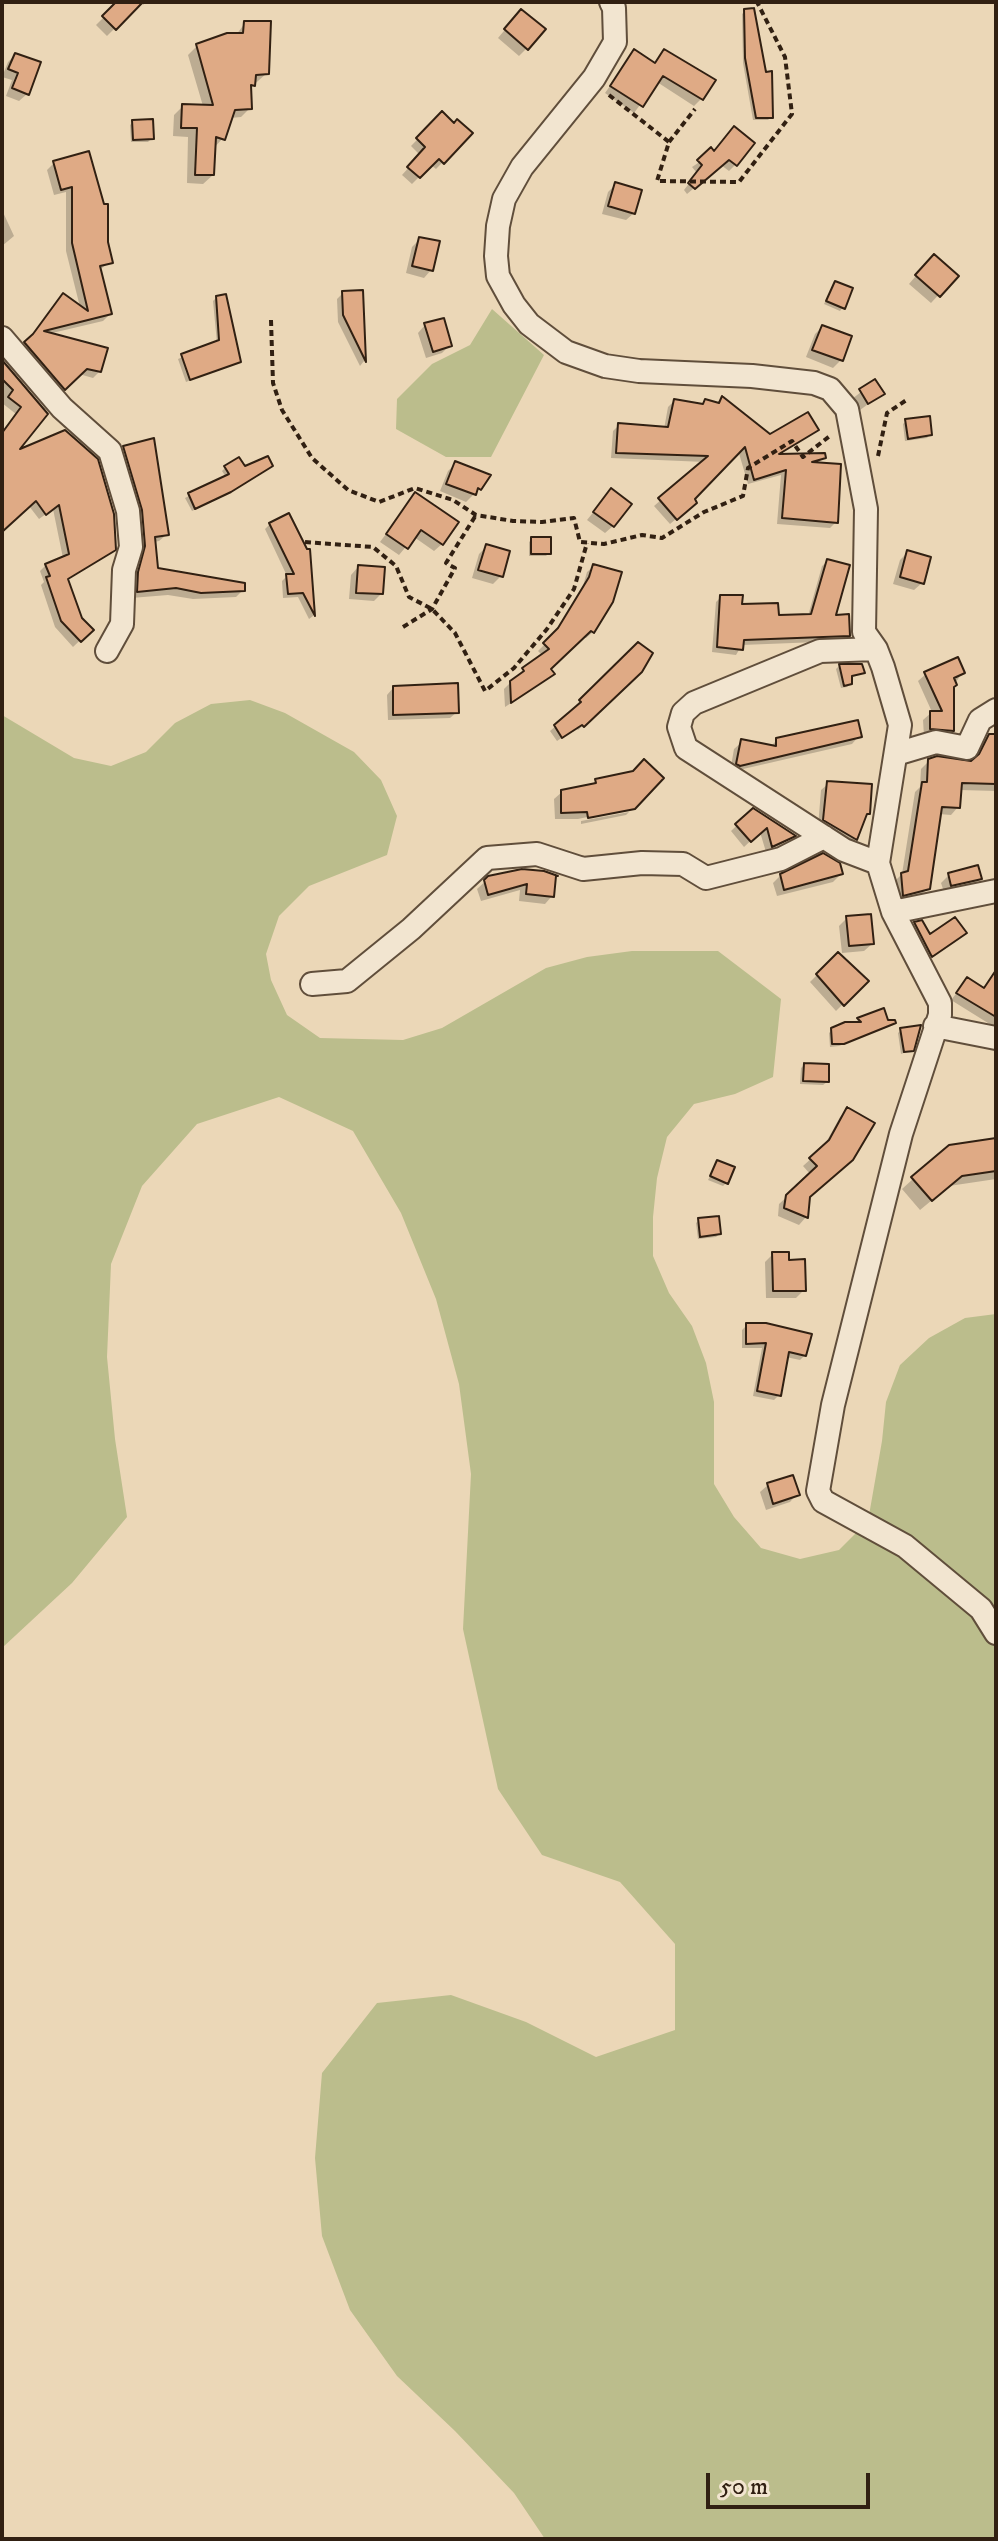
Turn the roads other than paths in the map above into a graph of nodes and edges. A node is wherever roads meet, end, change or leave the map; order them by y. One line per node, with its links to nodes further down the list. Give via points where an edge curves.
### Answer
1 (611, 2): 3 (street, via 615,42 504,199 498,276 529,324 566,352 605,366 822,384 839,397 847,409 866,509 864,632)
2 (2, 338): 4 (street, via 62,408 110,451 128,511 131,547 124,570 122,624)
3 (876, 649): 6 (street, via 899,717); 7 (street, via 820,651 694,703 681,719 686,748)
4 (107, 651)
5 (996, 710): 6 (street, via 980,720 967,748 936,742)
6 (896, 754): 8 (street)
7 (824, 837): 8 (street); 11 (street, via 781,859 706,878 683,864 583,869 537,854 487,858 347,981)
8 (878, 863): 10 (street)
9 (996, 891): 10 (street)
10 (893, 912): 12 (street, via 937,994 940,1015)
11 (312, 984)
12 (935, 1026): 13 (street); 14 (street, via 893,1164 825,1438 818,1491 823,1501 905,1546 981,1609)
13 (996, 1038)
14 (996, 1633)

